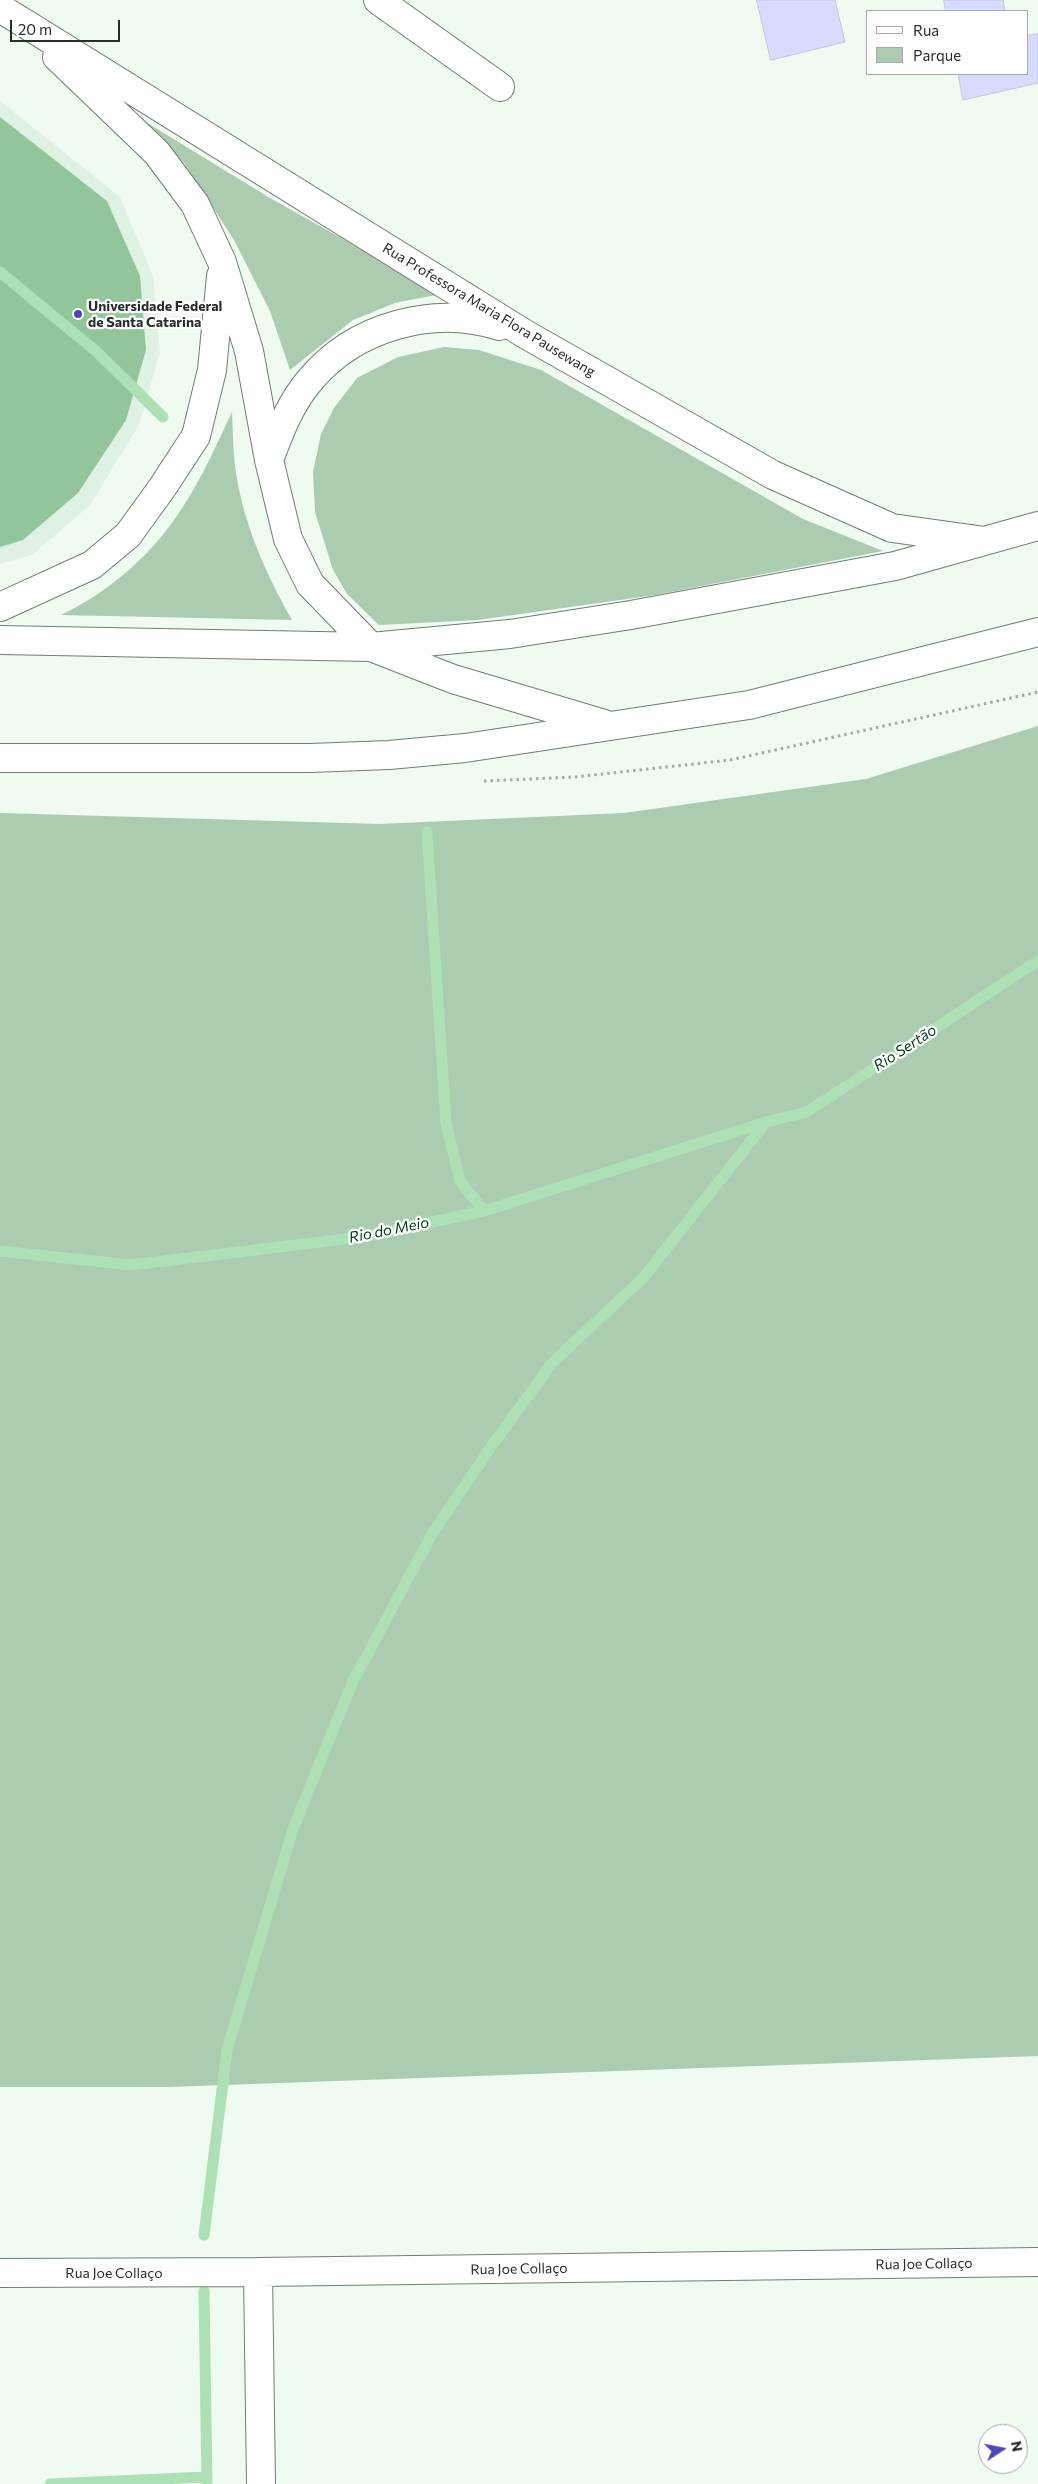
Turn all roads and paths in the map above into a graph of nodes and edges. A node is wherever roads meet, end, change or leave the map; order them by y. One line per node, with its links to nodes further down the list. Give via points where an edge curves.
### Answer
1 (378, 0): 3 (main road)
2 (9, 14): 4 (main road, Rua Professora Maria Flora Pausewang, via 157,153 195,204); 5 (main road, Rua Professora Maria Flora Pausewang)
3 (500, 87)
4 (222, 262): 6 (main road, Rua Professora Maria Flora Pausewang, via 249,351); 9 (main road, via 212,370 196,436 128,535 92,565)
5 (524, 334): 6 (main road, via 471,319 433,318 388,327 347,348 311,378 285,416); 8 (main road, Rua Professora Maria Flora Pausewang, via 773,475 835,504 892,528)
6 (269, 460): 12 (main road, Rua Professora Maria Flora Pausewang, via 288,539 310,584)
7 (1038, 526): 8 (main road)
8 (985, 541): 12 (main road, via 895,566 631,615 510,634)
9 (0, 607)
10 (1038, 632): 13 (main road, via 749,705)
11 (0, 640): 12 (main road)
12 (371, 647): 13 (main road, via 453,679)
13 (613, 727): 14 (main road, via 389,756)
14 (0, 758)
15 (1038, 2262): 16 (main road, Rua Joe Collaço)
16 (258, 2272): 17 (main road, Rua Joe Collaço); 18 (main road)
17 (0, 2273)
18 (261, 2484)

